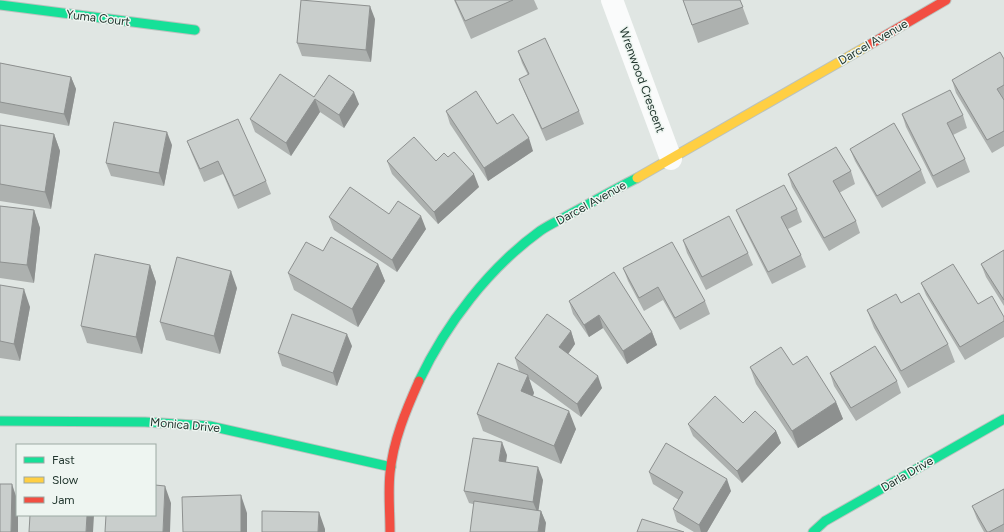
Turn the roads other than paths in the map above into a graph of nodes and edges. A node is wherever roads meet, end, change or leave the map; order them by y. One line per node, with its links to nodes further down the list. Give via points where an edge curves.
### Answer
1 (612, 0): 5 (street, Wrenwood Crescent)
2 (946, 0): 5 (street, Darcel Avenue)
3 (0, 5): 4 (street, Yuma Court)
4 (195, 30)
5 (671, 159): 8 (street, Darcel Avenue, via 541,230 492,277 460,315 426,368 409,402)
6 (1004, 419): 10 (street, Darla Drive, via 825,521)
7 (0, 421): 8 (street, Monica Drive, via 145,422 210,426)
8 (391, 467): 9 (street, Darcel Avenue)
9 (390, 532)
10 (813, 532)

